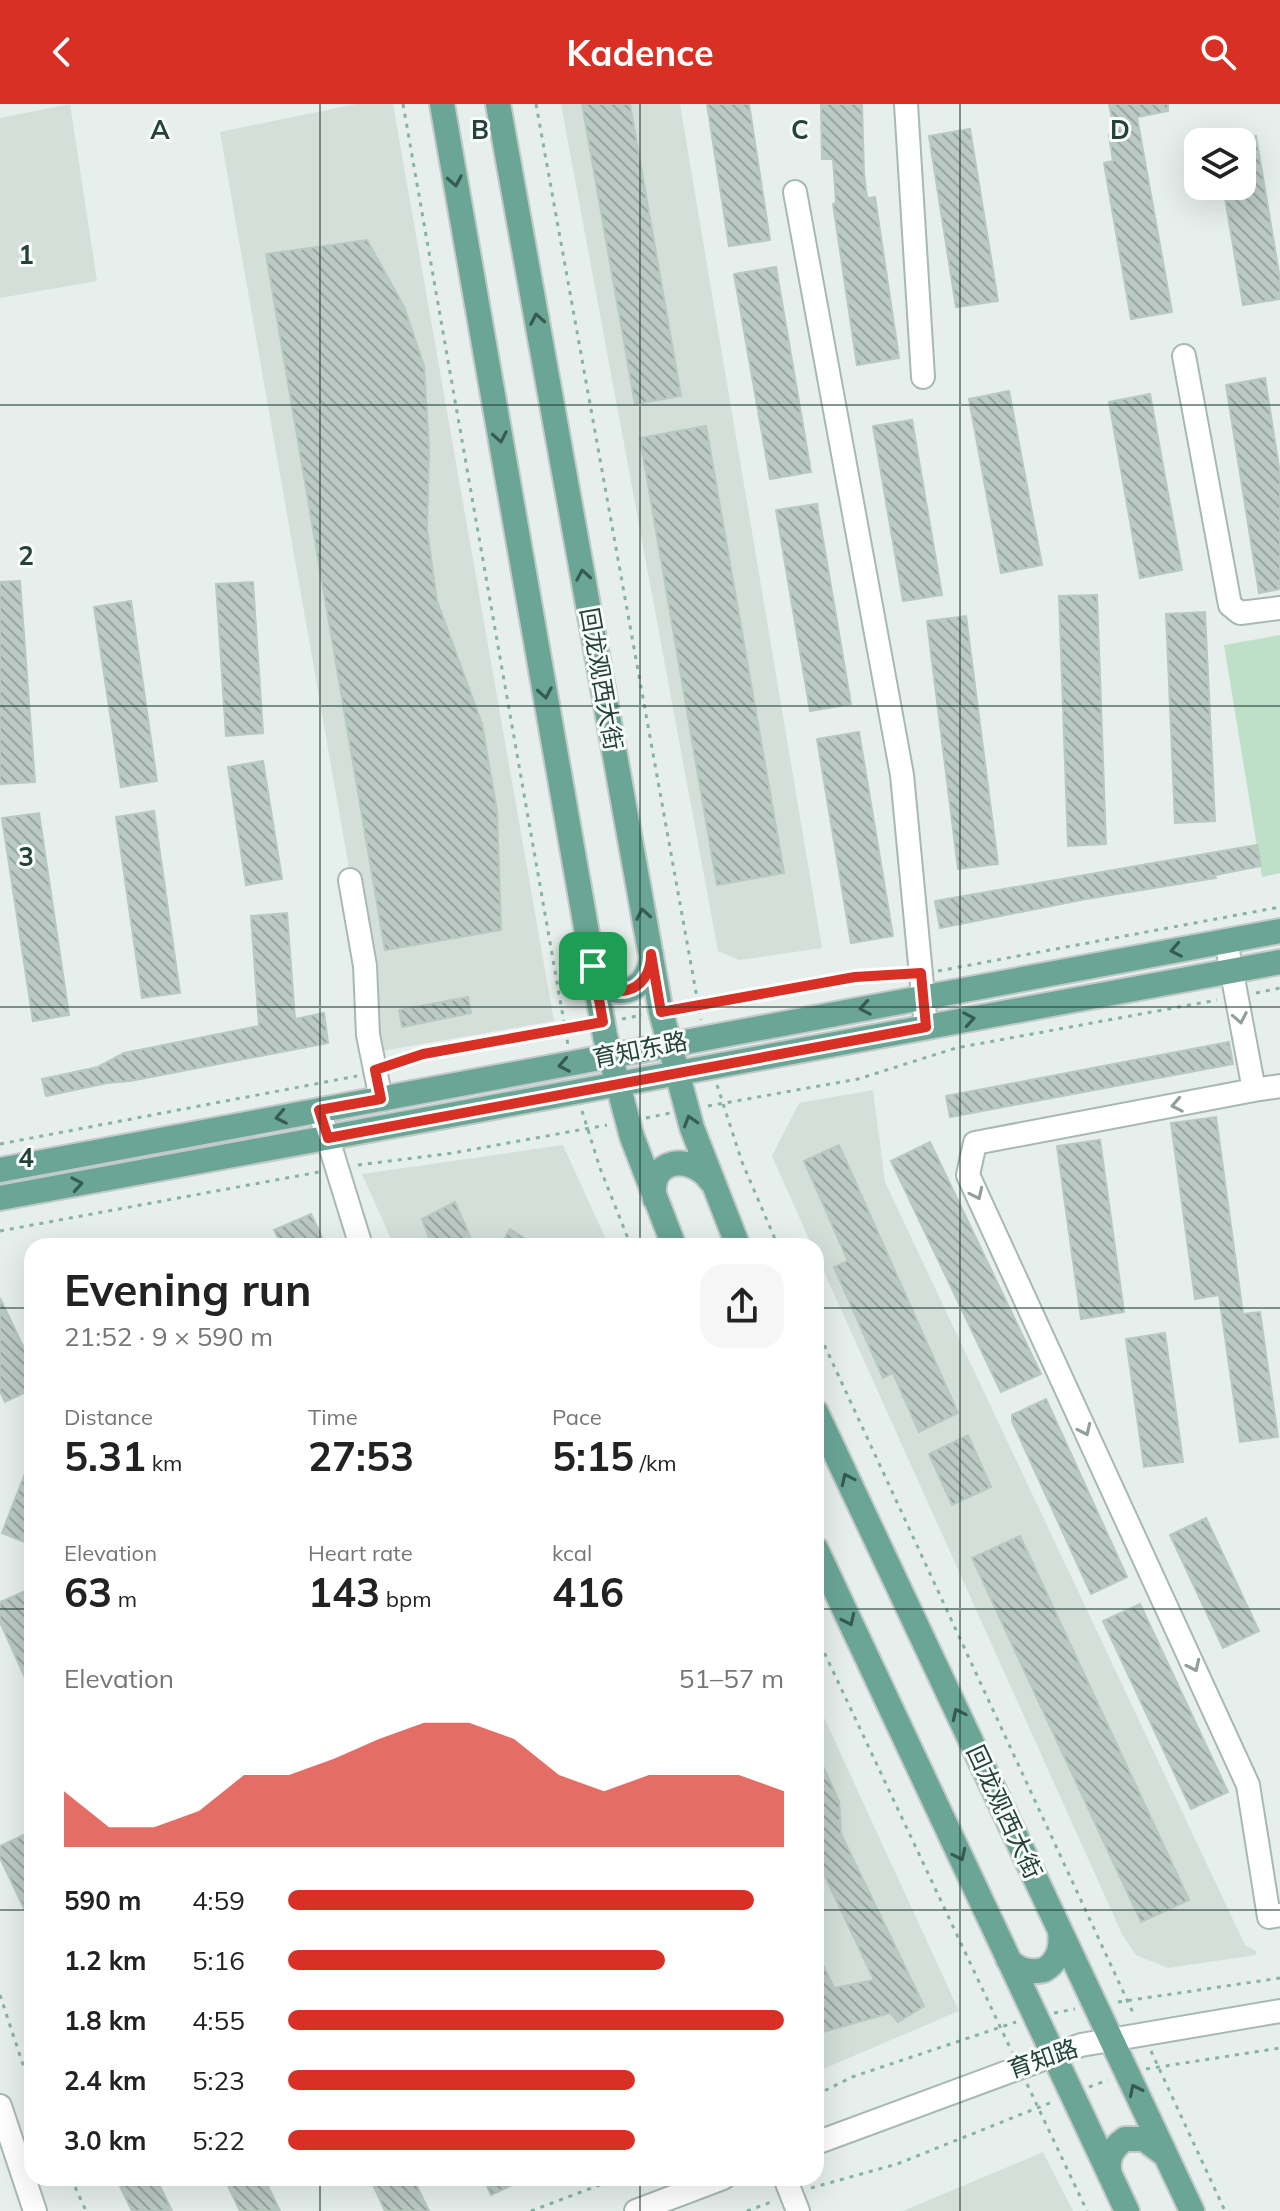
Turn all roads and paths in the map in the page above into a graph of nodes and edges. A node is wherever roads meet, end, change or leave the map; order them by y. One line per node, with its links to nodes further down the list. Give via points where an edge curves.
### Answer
1 (403, 104): 22 (path)
2 (442, 104): 16 (main road, one-way to 16)
3 (498, 104): 14 (main road, 回龙观西大街, one-way to 3)
4 (536, 104): 20 (path)
5 (906, 104): 8 (street)
6 (795, 192): 18 (street, via 902,775)
7 (1184, 356): 9 (street, via 1230,605 1240,613)
8 (923, 377)
9 (1280, 608)
10 (350, 880): 28 (street)
11 (1280, 907): 18 (path)
12 (1280, 931): 13 (main road, 育知东路)
13 (1226, 941): 17 (street); 18 (main road, 育知东路, one-way to 18)
14 (651, 954): 16 (main road, via 644,980 628,991 605,986); 23 (main road, 回龙观西大街)
15 (1280, 962): 17 (main road, 育知东路)
16 (593, 966): 24 (main road)
17 (1231, 971): 21 (street); 25 (main road, 育知东路, one-way to 17)
18 (922, 985): 23 (path, via 855,977); 25 (street); 26 (main road, 育知东路, one-way to 26)
19 (1280, 988): 21 (path)
20 (695, 990)
21 (1236, 997): 32 (street, one-way to 32); 34 (path, via 956,1048 858,1079)
22 (562, 1012)
23 (661, 1012): 24 (path); 26 (main road, 回龙观西大街)
24 (603, 1022): 27 (main road); 28 (path, via 423,1054)
25 (926, 1027): 29 (main road, 育知东路)
26 (668, 1045): 27 (main road, 育知东路); 29 (main road, 回龙观西大街)
27 (610, 1056): 30 (main road); 33 (main road, 育知东路, one-way to 33)
28 (375, 1070): 33 (street); 39 (path)
29 (676, 1074): 30 (main road, 育知东路); 43 (main road, 回龙观西大街, one-way to 29)
30 (617, 1085): 38 (main road, 育知东路); 45 (main road)
31 (1280, 1086): 32 (street)
32 (1254, 1090): 56 (street, one-way to 56, via 975,1143 968,1175 1248,1785 1269,1917)
33 (381, 1099): 35 (main road, 育知东路)
34 (738, 1101)
35 (319, 1110): 38 (street); 42 (main road, 育知东路, one-way to 42)
36 (729, 1125): 51 (path)
37 (560, 1134): 41 (path)
38 (328, 1138): 41 (street); 44 (main road, 育知东路, one-way to 38)
39 (0, 1144)
40 (593, 1146): 48 (path)
41 (337, 1169): 46 (path); 47 (street)
42 (0, 1170)
43 (711, 1181): 45 (main road, via 695,1166 676,1163 657,1177); 50 (main road, 回龙观西大街)
44 (0, 1198)
45 (655, 1199): 49 (main road)
46 (0, 1231)
47 (359, 1238)
48 (628, 1238)
49 (671, 1238)
50 (735, 1238)
51 (775, 1238)
52 (824, 1344): 61 (path)
53 (824, 1429): 57 (main road, 回龙观西大街, one-way to 53)
54 (824, 1566): 58 (main road, one-way to 58)
55 (824, 1652): 65 (path)
56 (1280, 1915)
57 (1059, 1928): 58 (main road, via 1060,1950 1050,1967 1026,1971); 62 (main road, 回龙观西大街)
58 (1008, 1959): 64 (main road)
59 (0, 1995): 67 (path)
60 (1280, 2011): 61 (street, 育知路)
61 (1143, 2033): 62 (street, 育知路); 66 (path)
62 (1111, 2038): 64 (street, 育知路); 68 (main road, 回龙观西大街)
63 (1280, 2048): 66 (path)
64 (1053, 2054): 65 (street, 育知路); 69 (main road)
65 (1019, 2066): 71 (path); 72 (street, 育知路)
66 (1158, 2066): 68 (path); 91 (path)
67 (24, 2068)
68 (1127, 2074): 69 (path); 73 (main road, 回龙观西大街, one-way to 68)
69 (1072, 2093): 71 (path); 75 (main road)
70 (0, 2106): 74 (street)
71 (1038, 2107): 76 (path, via 897,2164); 88 (path)
72 (824, 2140)
73 (1166, 2155): 75 (main road, via 1150,2141 1125,2139 1110,2158); 90 (main road, 回龙观西大街)
74 (24, 2178)
75 (1112, 2179): 89 (main road)
76 (824, 2185)
77 (27, 2186): 83 (street)
78 (75, 2186): 84 (path)
79 (597, 2186): 85 (path)
80 (702, 2186): 86 (street)
81 (819, 2186): 82 (path)
82 (791, 2194): 87 (path)
83 (35, 2211)
84 (86, 2211)
85 (531, 2211)
86 (636, 2211)
87 (747, 2211)
88 (1087, 2211)
89 (1127, 2211)
90 (1192, 2211)
91 (1225, 2211)

